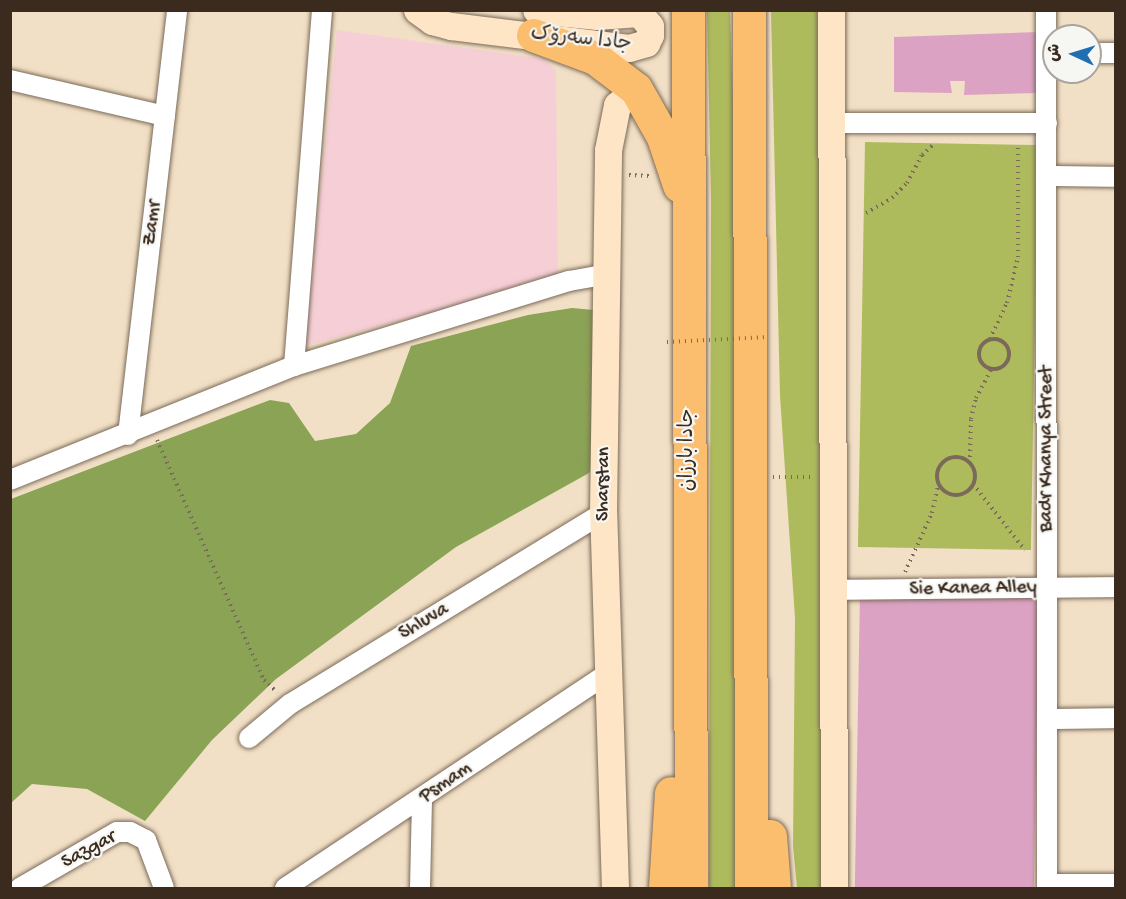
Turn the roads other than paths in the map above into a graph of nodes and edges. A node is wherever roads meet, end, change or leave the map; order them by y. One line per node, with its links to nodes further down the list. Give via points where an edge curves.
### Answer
1 (177, 10): 11 (street, Zamr)
2 (322, 10): 18 (street)
3 (417, 10): 7 (main road, جادا سەرۆک, via 441,24)
4 (688, 10): 16 (highway, جادا بارزان)
5 (749, 10): 22 (highway)
6 (831, 10): 12 (main road)
7 (535, 23): 10 (highway, via 595,58)
8 (10, 80): 11 (street)
9 (1049, 84): 13 (street, Badr Khanya Street)
10 (636, 89): 16 (highway, via 663,137); 17 (main road, Sharstan, via 617,105 610,128)
11 (165, 116): 19 (street, Zamr)
12 (830, 123): 13 (street); 26 (main road)
13 (1047, 123): 14 (street, Badr Khanya Street)
14 (1046, 176): 15 (street); 25 (street, Badr Khanya Street)
15 (1116, 177)
16 (688, 215): 23 (highway, جادا بارزان)
17 (609, 274): 18 (street, via 569,281); 21 (main road, Sharstan)
18 (294, 366): 19 (street)
19 (128, 435): 20 (street)
20 (10, 480)
21 (603, 513): 27 (main road, Sharstan); 30 (street, Shluva, via 290,704)
22 (751, 570): 41 (highway); 42 (highway)
23 (688, 573): 39 (highway); 40 (highway, جادا بارزان)
24 (1116, 587): 25 (street, Sie Kanea Alley)
25 (1047, 588): 26 (street, Sie Kanea Alley); 29 (street, Badr Khanya Street)
26 (831, 590): 43 (main road)
27 (606, 675): 31 (street, Psmam); 38 (main road, Sharstan)
28 (1116, 718): 29 (street)
29 (1047, 719): 33 (street, Badr Khanya Street)
30 (249, 738)
31 (422, 799): 36 (street, Psmam); 37 (street)
32 (1116, 884): 33 (street)
33 (1047, 886)
34 (20, 888): 35 (street, Sazgar, via 123,832 146,840)
35 (164, 888)
36 (285, 888)
37 (420, 888)
38 (615, 888)
39 (665, 888)
40 (691, 888)
41 (751, 888)
42 (774, 888)
43 (834, 888)

